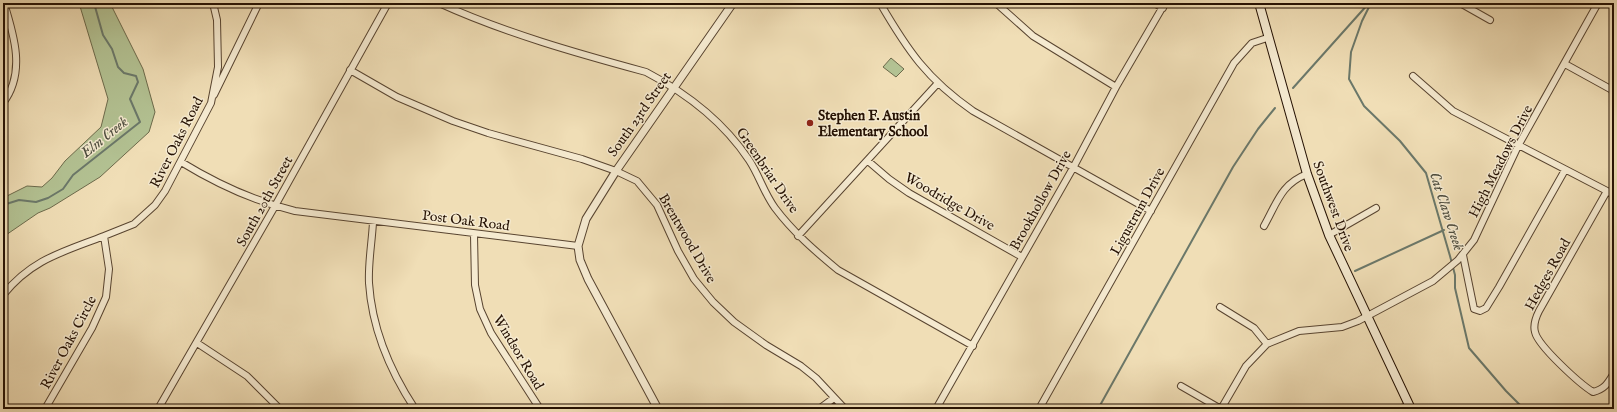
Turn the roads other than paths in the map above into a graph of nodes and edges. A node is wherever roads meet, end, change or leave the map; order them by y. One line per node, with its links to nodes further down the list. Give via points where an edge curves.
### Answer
1 (4, 3): 23 (street, via 16,48 16,65 12,84)
2 (213, 3): 24 (street, River Oaks Road, via 218,20 218,67)
3 (259, 3): 24 (street)
4 (388, 3): 17 (street, South 20th Street)
5 (439, 3): 21 (street, Greenbriar Drive, via 533,39 646,72)
6 (733, 3): 21 (street, South 23rd Street)
7 (880, 3): 19 (street, via 911,53)
8 (996, 3): 20 (street, via 1033,36)
9 (1154, 3): 13 (street)
10 (1258, 3): 15 (main road, Southwest Drive)
11 (1460, 3): 14 (street)
12 (1598, 3): 16 (street, High Meadows Drive)
13 (1164, 6): 20 (street, Brookhollow Drive)
14 (1490, 20)
15 (1267, 38): 31 (main road, Southwest Drive); 36 (street, Ligustrum Drive, via 1252,43 1234,63)
16 (1565, 64): 22 (street); 25 (street, High Meadows Drive)
17 (350, 70): 30 (street, Brentwood Drive, via 397,97 453,121); 34 (street, South 20th Street)
18 (1413, 76): 25 (street, via 1453,111)
19 (938, 83): 26 (street); 28 (street, via 973,111)
20 (1116, 87): 28 (street, Brookhollow Drive)
21 (674, 88): 30 (street, South 23rd Street); 42 (street, Greenbriar Drive, via 714,116 732,136 750,161 775,208)
22 (1614, 91)
23 (3, 103)
24 (211, 103): 27 (street, River Oaks Road)
25 (1518, 146): 29 (street); 44 (street, High Meadows Drive, via 1474,240)
26 (868, 161): 42 (street); 45 (street, Woodridge Drive, via 909,193)
27 (181, 162): 34 (street, Post Oak Road, via 209,179 257,201); 41 (street, River Oaks Road, via 166,191 146,215 134,224)
28 (1073, 168): 36 (street); 45 (street, Brookhollow Drive)
29 (1565, 170): 32 (street); 44 (street, via 1499,288 1486,308 1480,311 1476,311 1473,306)
30 (616, 171): 43 (street, South 23rd Street, via 586,218); 54 (street, Brentwood Drive, via 638,181 646,190 657,205 690,272 713,302 746,331 816,378)
31 (1307, 174): 38 (street, via 1294,179 1286,186); 40 (main road, Southwest Drive)
32 (1607, 191): 33 (street); 52 (street, Hedges Road, via 1539,311 1534,331 1541,344 1571,375 1594,392 1607,385)
33 (1614, 195)
34 (275, 206): 37 (street, Post Oak Road); 49 (street, South 20th Street)
35 (1376, 208): 40 (street)
36 (1151, 211): 65 (street, Ligustrum Drive)
37 (373, 222): 39 (street, Post Oak Road); 59 (street, via 369,283 375,323 386,359)
38 (1264, 226)
39 (474, 235): 43 (street, Post Oak Road); 60 (street, Windsor Road, via 475,285 480,309 491,333)
40 (1329, 235): 48 (main road, Southwest Drive)
41 (104, 236): 46 (street, via 51,256 21,276); 56 (street, River Oaks Circle, via 109,269 106,297 92,328)
42 (798, 236): 51 (street, Greenbriar Drive, via 838,270)
43 (578, 246): 61 (street, via 580,260 588,279)
44 (1463, 255): 48 (street, High Meadows Drive, via 1433,281)
45 (1022, 257): 51 (street, Brookhollow Drive)
46 (3, 295)
47 (1220, 308): 50 (street, via 1254,328)
48 (1366, 316): 50 (street, High Meadows Drive, via 1342,327 1299,331); 55 (main road, Southwest Drive)
49 (197, 343): 57 (street, South 20th Street); 58 (street, via 247,376)
50 (1267, 344): 66 (street, High Meadows Drive, via 1246,366)
51 (973, 346): 64 (street, Brookhollow Drive)
52 (1614, 373)
53 (1181, 386): 66 (street)
54 (834, 398): 62 (street); 63 (street, Brentwood Drive)
55 (1411, 407): 67 (street)
56 (45, 409)
57 (158, 409)
58 (280, 409)
59 (415, 409)
60 (540, 409)
61 (658, 409)
62 (819, 409)
63 (845, 409)
64 (936, 409)
65 (1039, 409)
66 (1221, 409)
67 (1397, 409)

